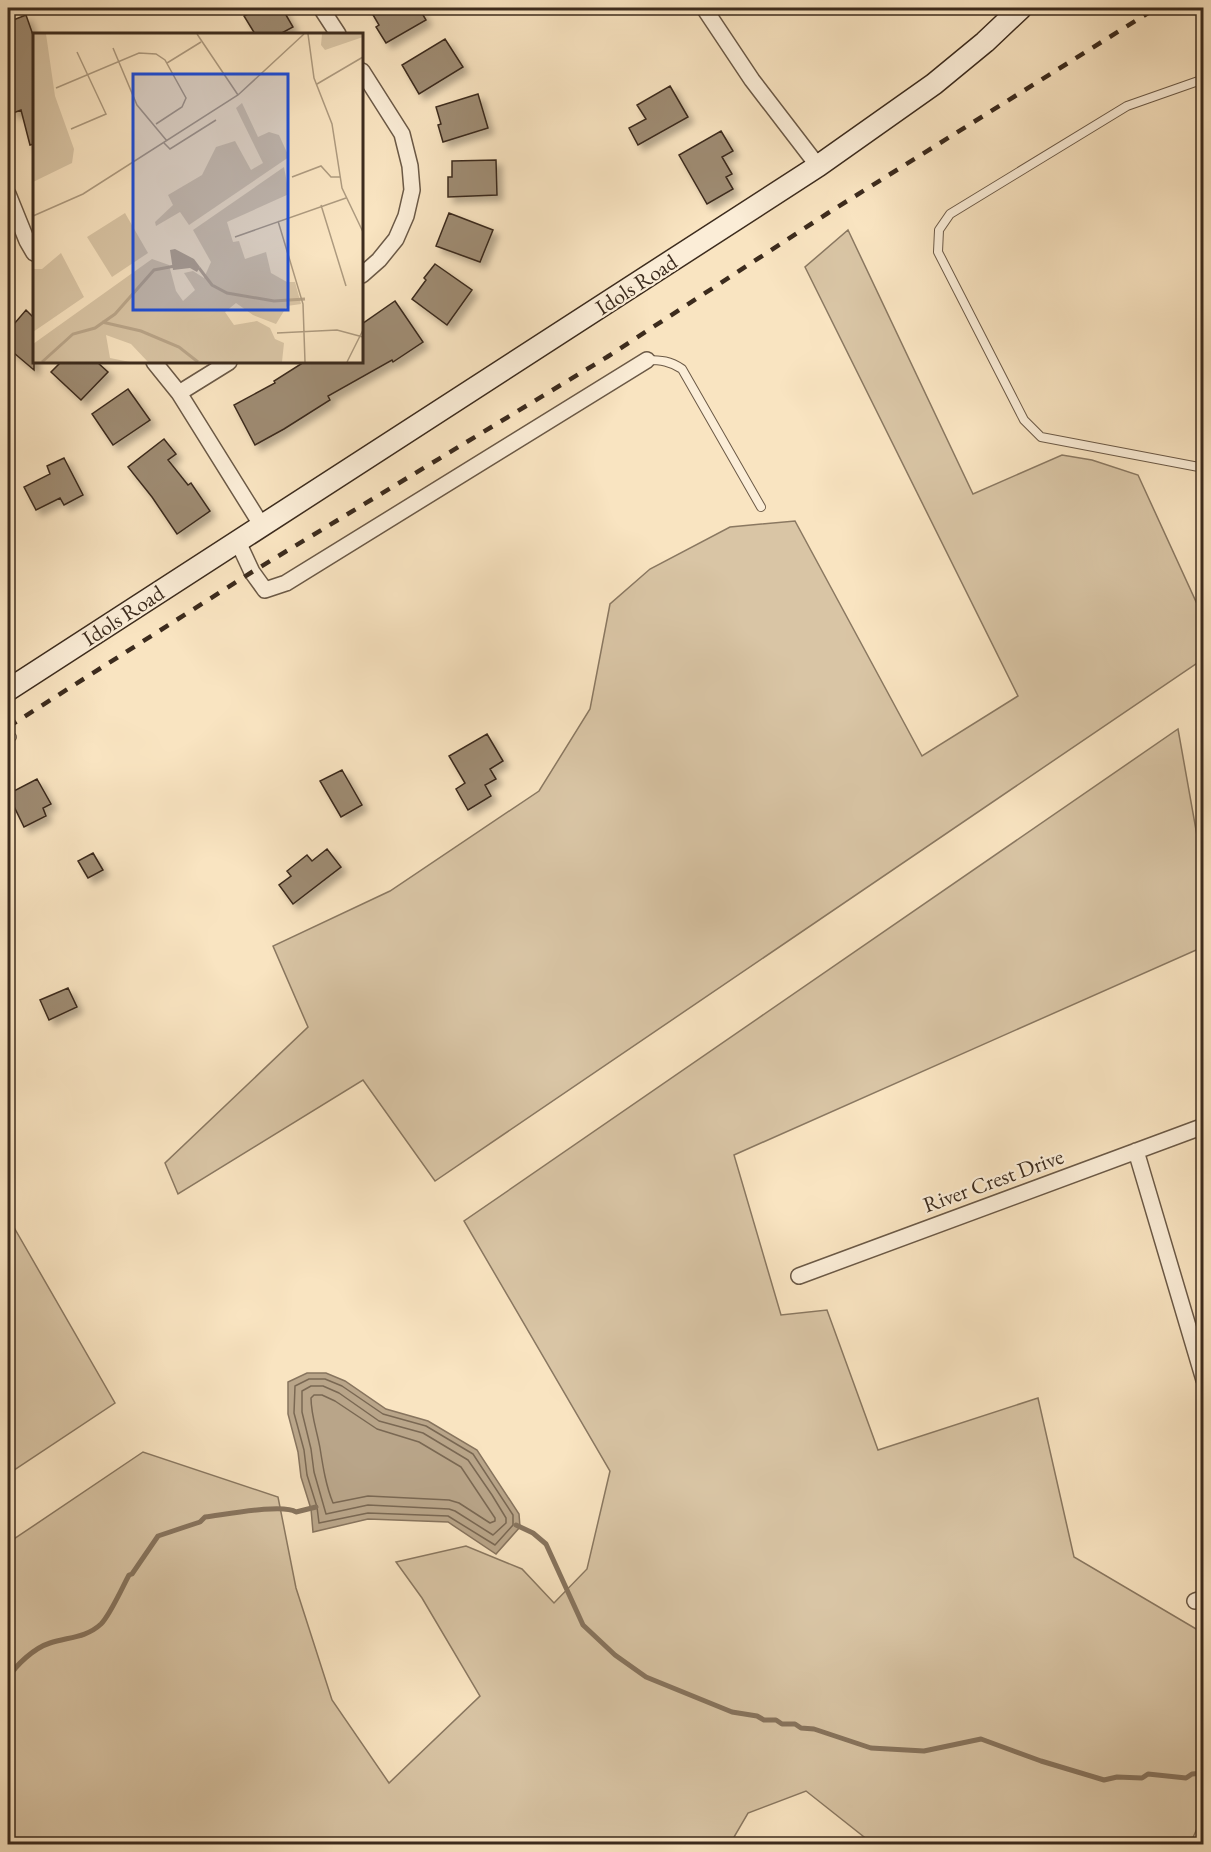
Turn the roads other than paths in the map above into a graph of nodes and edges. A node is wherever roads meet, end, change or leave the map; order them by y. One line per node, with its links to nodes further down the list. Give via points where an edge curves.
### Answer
1 (321, 8): 4 (street)
2 (704, 8): 7 (street, via 752,80)
3 (1021, 8): 7 (street, Idols Road, via 934,84)
4 (337, 33)
5 (363, 73): 10 (street, via 402,134 412,190 396,239)
6 (1203, 80): 15 (lane, via 1127,106 950,214 939,230 938,252 1024,420 1041,437)
7 (818, 166): 17 (street, Idols Road)
8 (8, 194): 9 (street)
9 (33, 251)
10 (363, 274)
11 (647, 360): 16 (lane, via 661,360 682,369); 18 (street, via 286,584 265,590)
12 (155, 363): 14 (street)
13 (227, 363): 14 (street)
14 (179, 393): 17 (street)
15 (1203, 468)
16 (760, 507)
17 (262, 526): 18 (street, Idols Road)
18 (238, 542): 19 (street, Idols Road)
19 (8, 690)
20 (1203, 1126): 21 (street, River Crest Drive)
21 (1136, 1151): 22 (street, River Crest Drive); 23 (street)
22 (799, 1276)
23 (1203, 1380)

